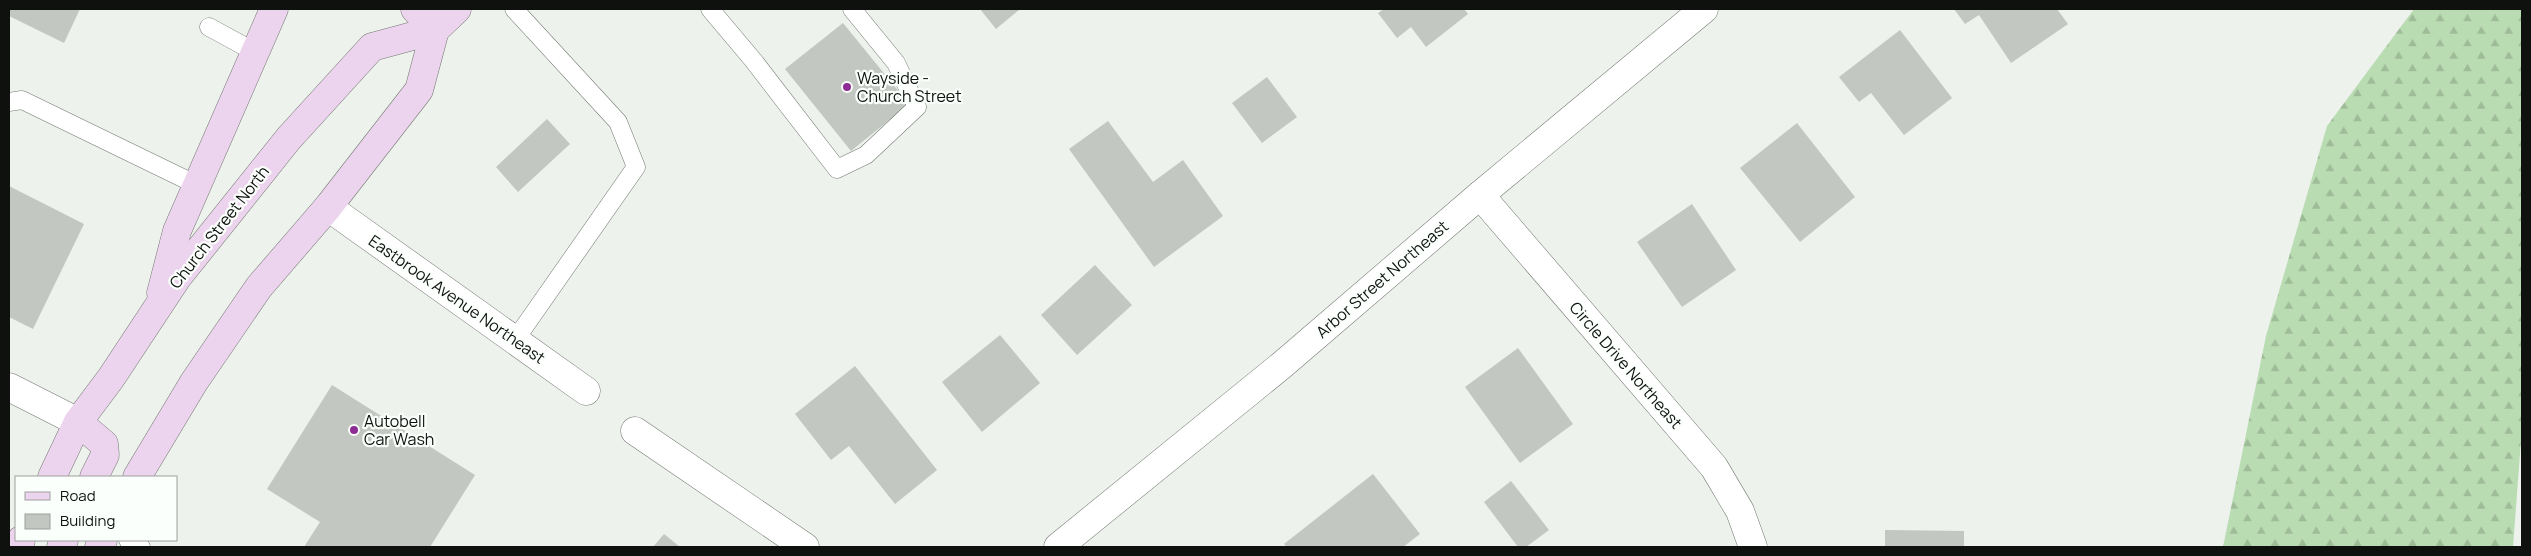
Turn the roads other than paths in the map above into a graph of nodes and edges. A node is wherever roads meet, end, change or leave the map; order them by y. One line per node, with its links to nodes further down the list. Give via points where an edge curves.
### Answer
1 (274, 9): 10 (main road)
2 (415, 9): 9 (main road)
3 (457, 9): 9 (main road, Church Street North)
4 (514, 9): 16 (lane, via 618,122 636,166)
5 (710, 9): 6 (lane, via 837,169 866,155 916,108 896,63)
6 (852, 9)
7 (1704, 9): 13 (street, Arbor Street Northeast)
8 (208, 27): 10 (lane)
9 (435, 30): 14 (main road, via 419,90); 15 (main road, Church Street North, via 372,48 290,138 177,278)
10 (255, 52): 12 (main road)
11 (9, 102): 12 (lane, via 22,100)
12 (197, 185): 15 (main road, via 177,231)
13 (1480, 195): 27 (street, Arbor Street Northeast, via 1282,365); 28 (street, Circle Drive Northeast, via 1714,467 1740,511)
14 (328, 207): 16 (street, Eastbrook Avenue Northeast); 23 (main road, via 259,287 194,382)
15 (158, 307): 19 (main road, Church Street North)
16 (515, 340): 18 (street, Eastbrook Avenue Northeast)
17 (9, 387): 19 (street)
18 (586, 391)
19 (78, 422): 21 (main road, Church Street North); 22 (main road, via 104,444 104,455)
20 (634, 431): 26 (street)
21 (52, 476)
22 (94, 476)
23 (138, 476)
24 (130, 541): 25 (lane)
25 (142, 547)
26 (804, 547)
27 (1058, 547)
28 (1753, 547)

